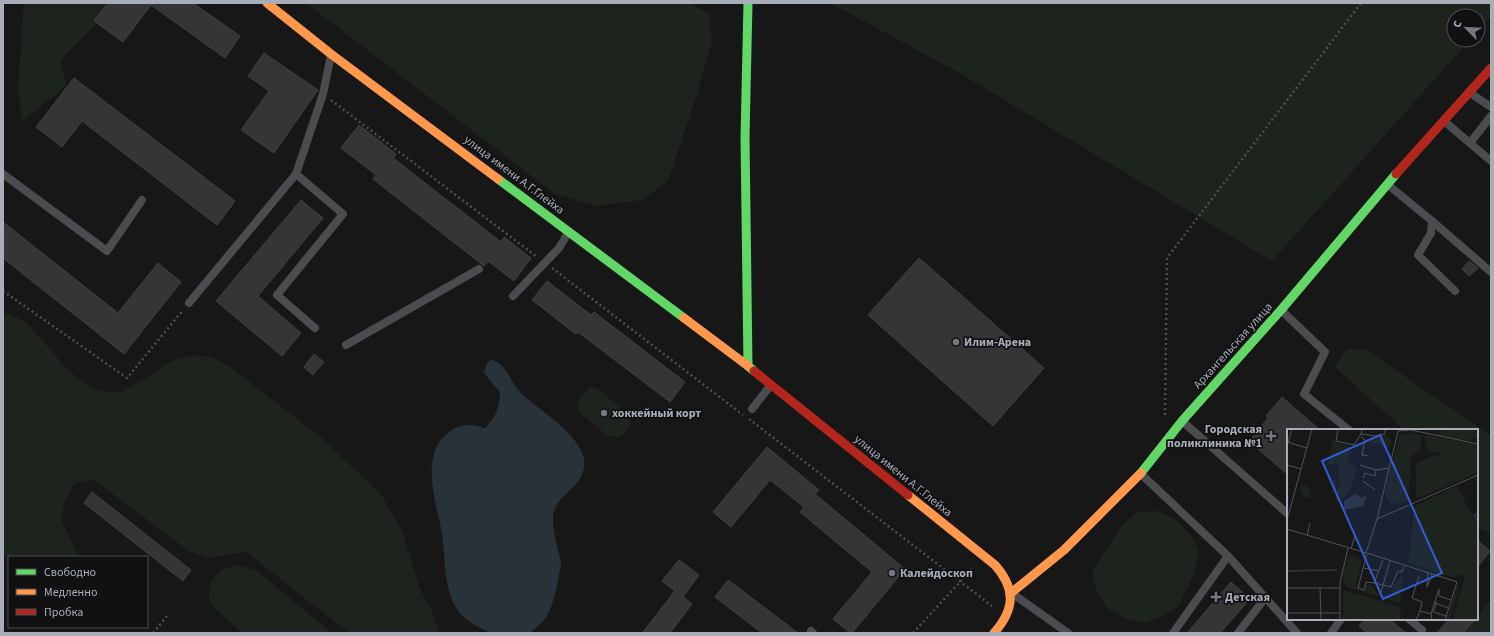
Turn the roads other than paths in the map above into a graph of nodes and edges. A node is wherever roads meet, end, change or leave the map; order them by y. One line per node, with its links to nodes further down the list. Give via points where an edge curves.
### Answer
1 (267, 3): 3 (street, улица имени А.Г.Глейха)
2 (748, 3): 25 (street, via 745,137)
3 (331, 54): 12 (lane, via 323,94); 16 (street, улица имени А.Г.Глейха)
4 (1491, 68): 5 (street, Архангельская улица)
5 (1469, 93): 6 (lane); 8 (street, Архангельская улица)
6 (1491, 107)
7 (1491, 116): 9 (lane)
8 (1443, 121): 9 (lane); 13 (street, Архангельская улица)
9 (1470, 143): 10 (lane)
10 (1491, 161)
11 (3, 174): 14 (lane, via 107,251)
12 (296, 174): 21 (lane); 23 (lane, via 343,214 277,295)
13 (1387, 184): 15 (lane); 22 (street, Архангельская улица)
14 (142, 200)
15 (1432, 221): 18 (lane); 19 (lane, via 1431,233 1418,255)
16 (569, 232): 20 (lane, via 559,248); 25 (street, улица имени А.Г.Глейха)
17 (479, 269): 24 (lane)
18 (1491, 272)
19 (1455, 291)
20 (513, 296)
21 (189, 303)
22 (1281, 310): 28 (street, Архангельская улица); 29 (lane, via 1325,352 1304,394)
23 (315, 328)
24 (346, 345)
25 (748, 366): 26 (street, улица имени А.Г.Глейха)
26 (771, 384): 27 (lane); 33 (street, улица имени А.Г.Глейха, via 984,555 1002,571)
27 (752, 409)
28 (1182, 421): 30 (street, Архангельская улица); 31 (lane)
29 (1348, 429)
30 (1140, 474): 32 (lane); 33 (street, Архангельская улица, via 1064,550)
31 (1287, 513)
32 (1228, 556): 34 (lane); 40 (lane)
33 (1011, 593): 38 (street, via 1007,618); 39 (lane)
34 (1266, 597): 41 (lane); 42 (lane)
35 (1340, 620): 43 (lane)
36 (1410, 620): 37 (lane)
37 (1422, 630)
38 (994, 633)
39 (1068, 633)
40 (1174, 633)
41 (1238, 633)
42 (1297, 633)
43 (1331, 633)

